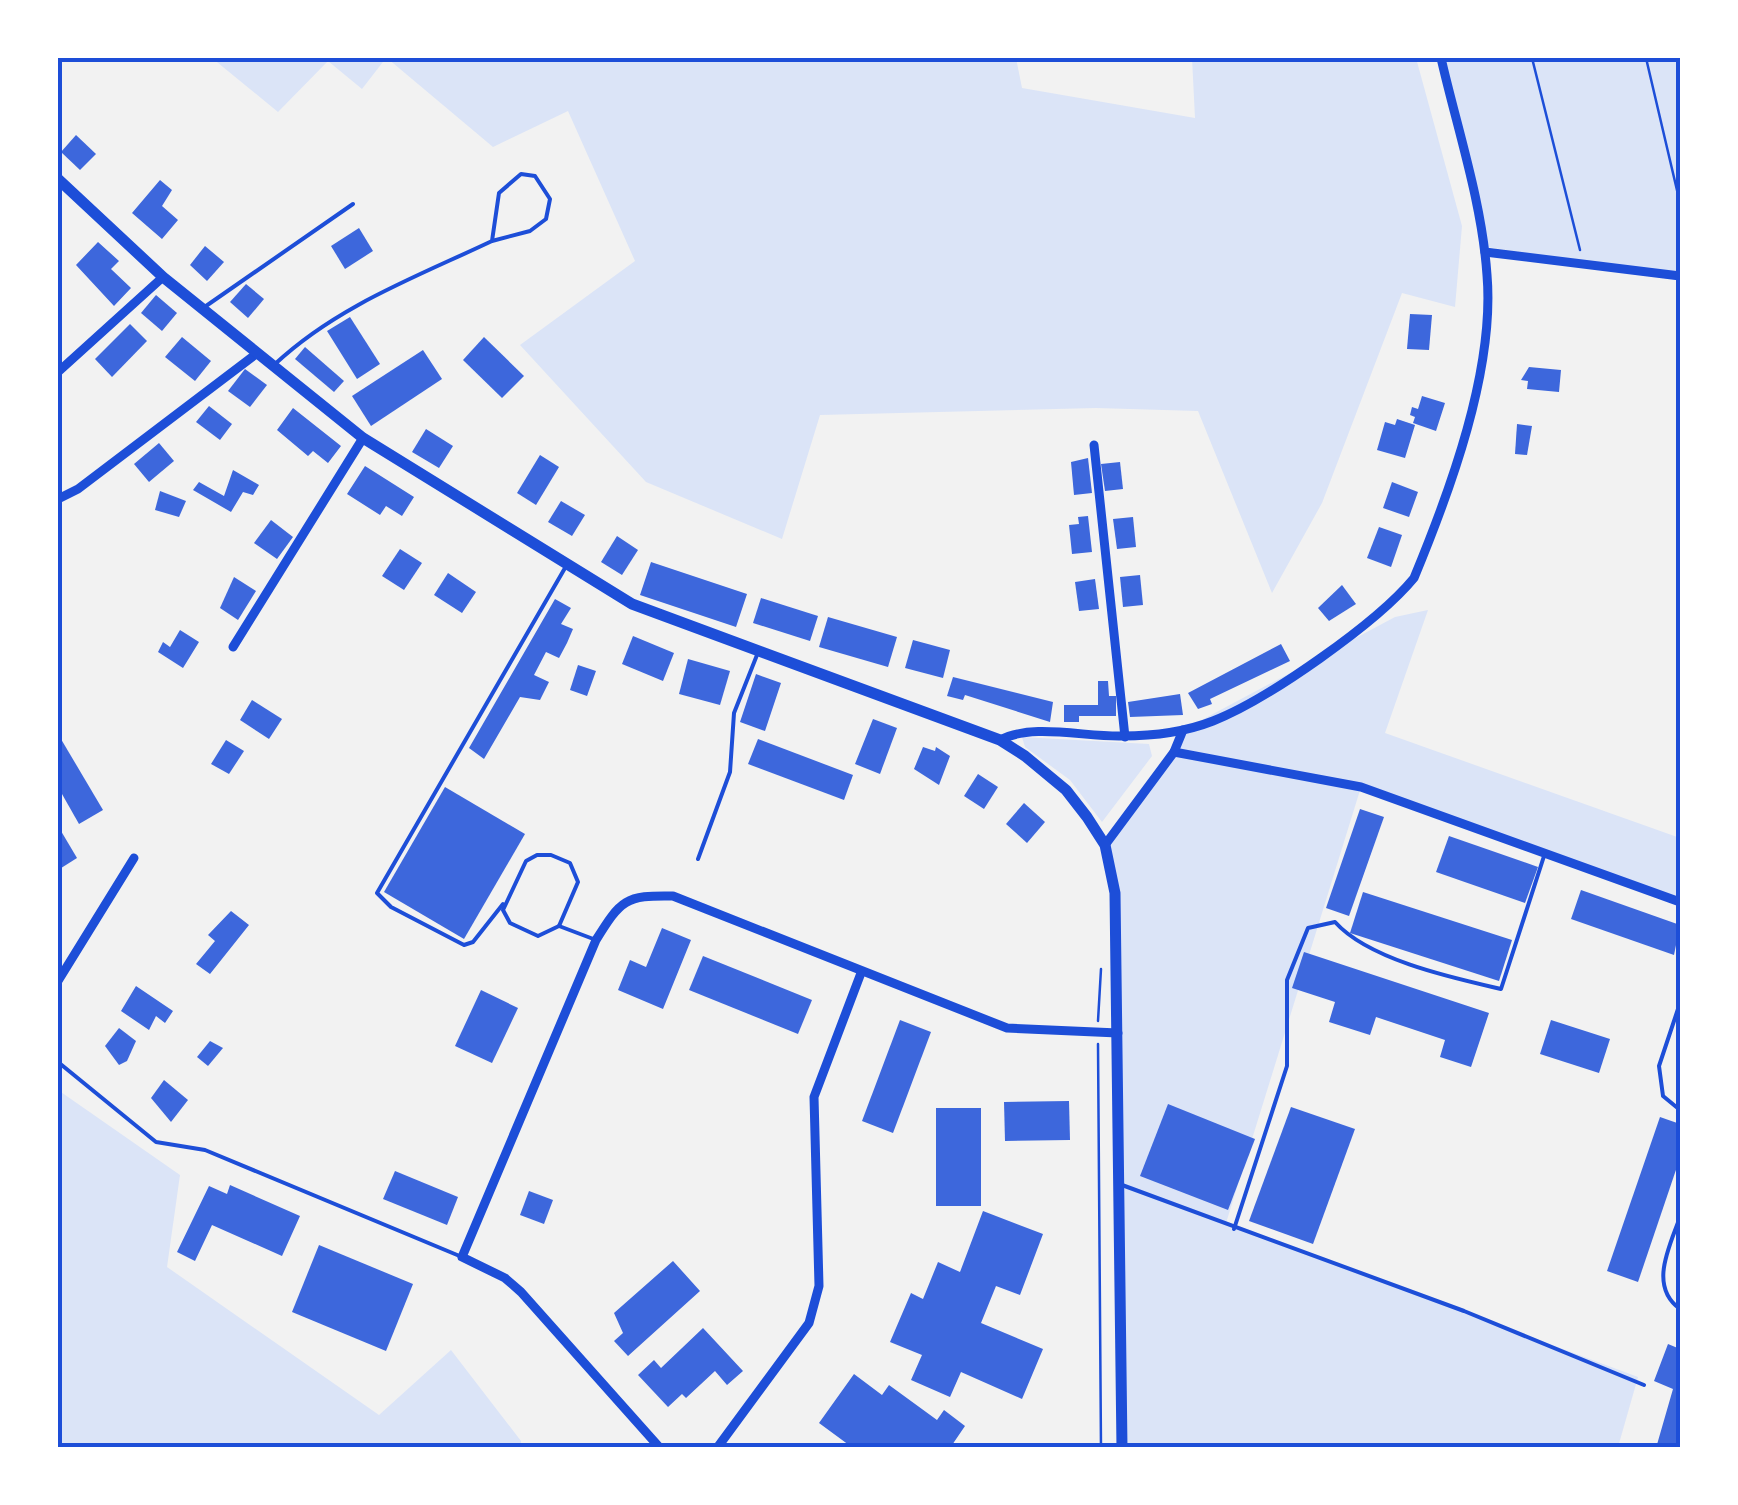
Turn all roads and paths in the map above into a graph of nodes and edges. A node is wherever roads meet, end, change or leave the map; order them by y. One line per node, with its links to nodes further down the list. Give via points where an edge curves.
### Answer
1 (1441, 58): 8 (street)
2 (1532, 58): 9 (path)
3 (1646, 58): 5 (path)
4 (58, 179): 11 (street)
5 (1680, 203)
6 (352, 204): 12 (lane)
7 (492, 241): 7 (lane, via 499,193 521,174 535,176 550,198 546,219 530,232); 14 (lane, via 308,332)
8 (1485, 252): 9 (street); 22 (street, via 1488,303 1470,412 1414,578 1363,624 1269,690)
9 (1582, 261): 10 (street)
10 (1680, 276)
11 (163, 277): 12 (street); 15 (street)
12 (202, 309): 13 (street)
13 (256, 354): 14 (street); 18 (street)
14 (271, 368): 16 (street)
15 (58, 372)
16 (364, 438): 19 (street); 20 (street)
17 (1094, 445): 23 (street)
18 (58, 498)
19 (567, 564): 21 (street, via 632,604); 31 (lane, via 378,893 391,907 464,945)
20 (233, 647)
21 (759, 651): 24 (street); 29 (lane, via 734,714 730,772)
22 (1183, 730): 23 (street); 25 (street)
23 (1125, 736): 24 (street, via 1016,732)
24 (1000, 740): 26 (street, via 1066,790)
25 (1174, 752): 26 (street); 27 (street, via 1362,787)
26 (1105, 845): 39 (street, via 1115,893)
27 (1545, 853): 30 (street); 44 (lane, via 1500,989 1440,974 1353,938 1335,922 1308,928 1287,980 1287,1066)
28 (134, 858): 36 (street)
29 (698, 858)
30 (1680, 902)
31 (503, 904): 32 (lane, via 510,923 530,934); 32 (lane, via 526,861 551,854 570,863 578,882)
32 (558, 926): 33 (lane)
33 (596, 940): 35 (street, via 618,904 640,895 672,896); 45 (street)
34 (1102, 954): 38 (path)
35 (862, 973): 38 (street, via 1008,1028); 49 (street, via 814,1097 818,1286 809,1323)
36 (58, 978)
37 (1680, 1002): 41 (lane, via 1659,1066 1662,1096)
38 (1098, 1032): 39 (street); 50 (path)
39 (1118, 1033): 42 (street)
40 (58, 1062): 45 (lane, via 156,1142 204,1150)
41 (1680, 1110)
42 (1122, 1185): 44 (lane); 51 (street)
43 (1680, 1217): 46 (lane, via 1662,1273)
44 (1234, 1229): 47 (lane)
45 (462, 1258): 48 (street, via 521,1292)
46 (1680, 1309)
47 (1644, 1384)
48 (660, 1448)
49 (717, 1448)
50 (1101, 1448)
51 (1122, 1448)

